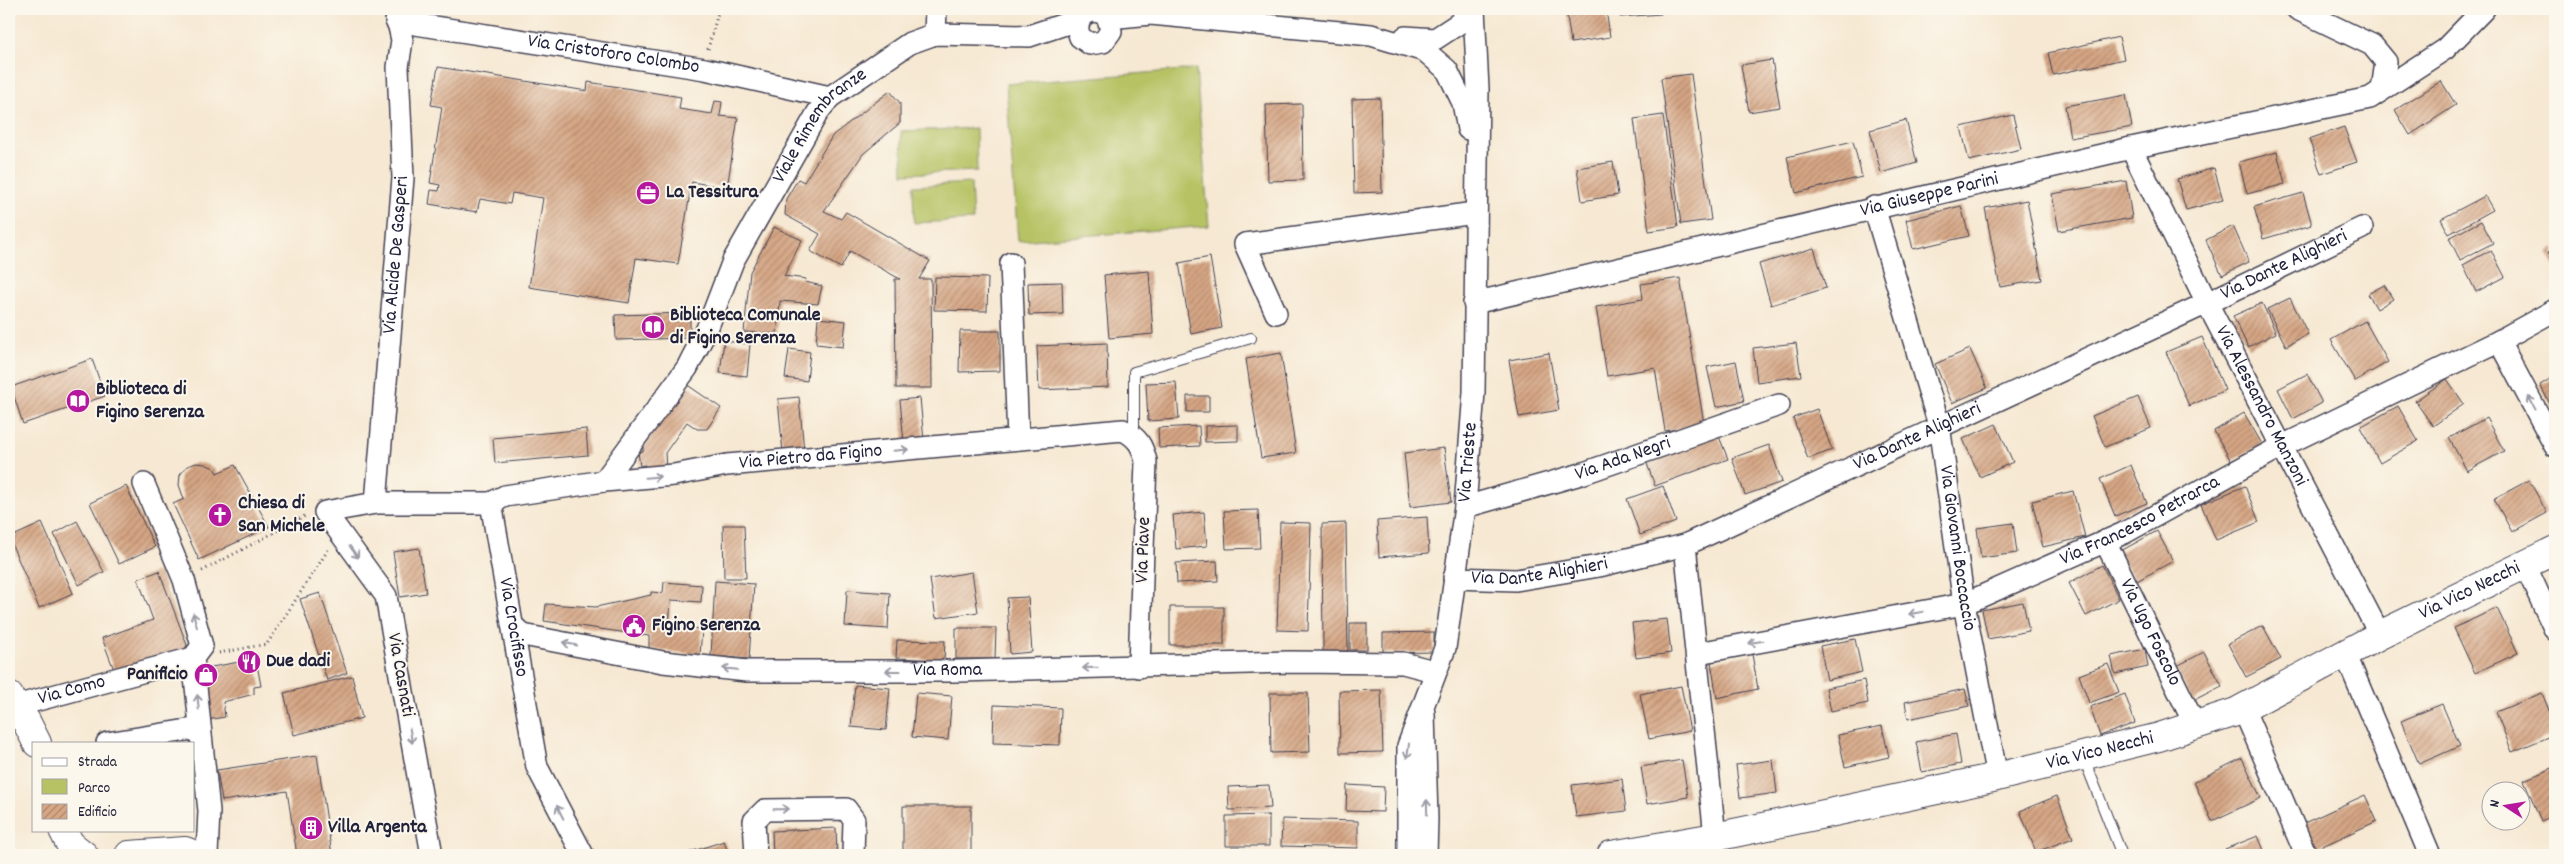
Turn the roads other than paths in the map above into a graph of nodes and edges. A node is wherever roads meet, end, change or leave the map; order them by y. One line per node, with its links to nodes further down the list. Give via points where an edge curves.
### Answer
1 (936, 9): 9 (street)
2 (1465, 9): 10 (street, via 1461,22 1435,39)
3 (1474, 9): 14 (street, via 1478,89)
4 (2297, 9): 11 (street, via 2372,45 2386,62)
5 (2484, 9): 11 (street, Via Giuseppe Parini, via 2444,49)
6 (395, 15): 12 (street, Via Cristoforo Colombo, via 705,69); 33 (street, Via Alcide De Gasperi, via 402,40 398,67 403,178)
7 (1109, 26): 8 (street, via 1097,11 1088,12); 8 (street, via 1108,38 1097,45 1090,44); 10 (street, via 1151,14)
8 (1080, 28): 9 (street, Viale Rimembranze, via 1029,36)
9 (935, 34): 12 (street, Viale Rimembranze, via 910,43)
10 (1371, 35): 14 (street, via 1425,52 1447,70 1463,104)
11 (2382, 90): 13 (street, Via Giuseppe Parini, via 2370,98)
12 (830, 97): 31 (street, Viale Rimembranze, via 818,112 733,261 707,329 687,368)
13 (2131, 148): 15 (street, Via Giuseppe Parini); 20 (street, Via Alessandro Manzoni)
14 (1475, 166): 16 (street, Via Trieste)
15 (1874, 207): 19 (street, Via Giuseppe Parini); 26 (street, Via Giovanni Boccaccio)
16 (1475, 213): 19 (street, Via Trieste); 22 (street, via 1245,244)
17 (2362, 228): 20 (street, Via Dante Alighieri)
18 (1011, 263): 28 (street)
19 (1474, 303): 35 (street, Via Trieste, via 1474,392)
20 (2207, 303): 26 (street, Via Dante Alighieri); 29 (street, Via Alessandro Manzoni)
21 (2555, 310): 24 (street, Via Francesco Petrarca)
22 (1276, 313)
23 (1251, 338): 27 (lane, Via Piave, via 1134,372)
24 (2499, 341): 29 (street, Via Francesco Petrarca); 30 (street, one-way to 24)
25 (1779, 405): 35 (street, Via Ada Negri, via 1581,474)
26 (1939, 425): 37 (street, Via Dante Alighieri); 41 (street, Via Giovanni Boccaccio)
27 (1134, 436): 28 (street, via 1123,430 1114,430); 48 (street, Via Piave, via 1142,446 1146,469)
28 (1018, 439): 31 (street, Via Pietro da Figino, one-way to 28, via 674,475 727,465)
29 (2282, 446): 36 (street, Via Francesco Petrarca); 44 (street, Via Alessandro Manzoni)
30 (2555, 446)
31 (604, 481): 34 (street, Via Pietro da Figino, via 505,496)
32 (144, 484): 47 (street, one-way to 32, via 202,646 184,580)
33 (376, 503): 34 (street); 64 (street, Via Casnati, one-way to 64, via 325,512 386,596)
34 (491, 503): 42 (street, Via Crocifisso)
35 (1465, 507): 40 (street, Via Trieste)
36 (2106, 541): 41 (street, Via Francesco Petrarca); 52 (street, Via Ugo Foscolo)
37 (1685, 545): 40 (street, Via Dante Alighieri, via 1599,566 1516,580); 45 (street)
38 (2555, 550): 39 (street, Via Vico Necchi)
39 (2525, 565): 43 (street); 44 (street, Via Vico Necchi)
40 (1454, 578): 49 (street, Via Trieste, via 1445,648)
41 (1964, 604): 45 (street, Via Francesco Petrarca, one-way to 45); 57 (street, Via Giovanni Boccaccio)
42 (513, 626): 48 (street, Via Roma, one-way to 42, via 747,671 663,662 523,635); 65 (street, Via Crocifisso, one-way to 42, via 537,767)
43 (2555, 630)
44 (2380, 635): 46 (street, Via Vico Necchi)
45 (1698, 653): 59 (street)
46 (2345, 653): 51 (street, Via Vico Necchi); 73 (street)
47 (193, 658): 50 (street, Via Como); 53 (street, one-way to 47)
48 (1139, 667): 49 (street, Via Roma, via 1289,662 1403,663 1426,670)
49 (1429, 690): 68 (street, Via Trieste, one-way to 68, via 1407,756); 69 (street, Via Trieste, one-way to 49)
50 (10, 703): 54 (street, via 26,721)
51 (2243, 708): 52 (street, Via Vico Necchi); 72 (street)
52 (2194, 725): 56 (street, Via Vico Necchi)
53 (200, 728): 55 (street); 63 (street, via 209,811)
54 (36, 742)
55 (113, 742)
56 (2083, 756): 57 (street, Via Vico Necchi); 71 (lane)
57 (1997, 777): 59 (street, Via Vico Necchi)
58 (64, 832): 60 (street, via 70,844)
59 (1715, 837): 70 (street, Via Vico Necchi)
60 (84, 855)
61 (129, 855): 62 (street, via 185,851)
62 (195, 855)
63 (208, 855)
64 (432, 855)
65 (583, 855)
66 (756, 855): 67 (street, one-way to 67, via 754,821 765,810 846,809 854,820)
67 (853, 855)
68 (1408, 855)
69 (1426, 855)
70 (1611, 855)
71 (2122, 855)
72 (2306, 855)
73 (2430, 855)

